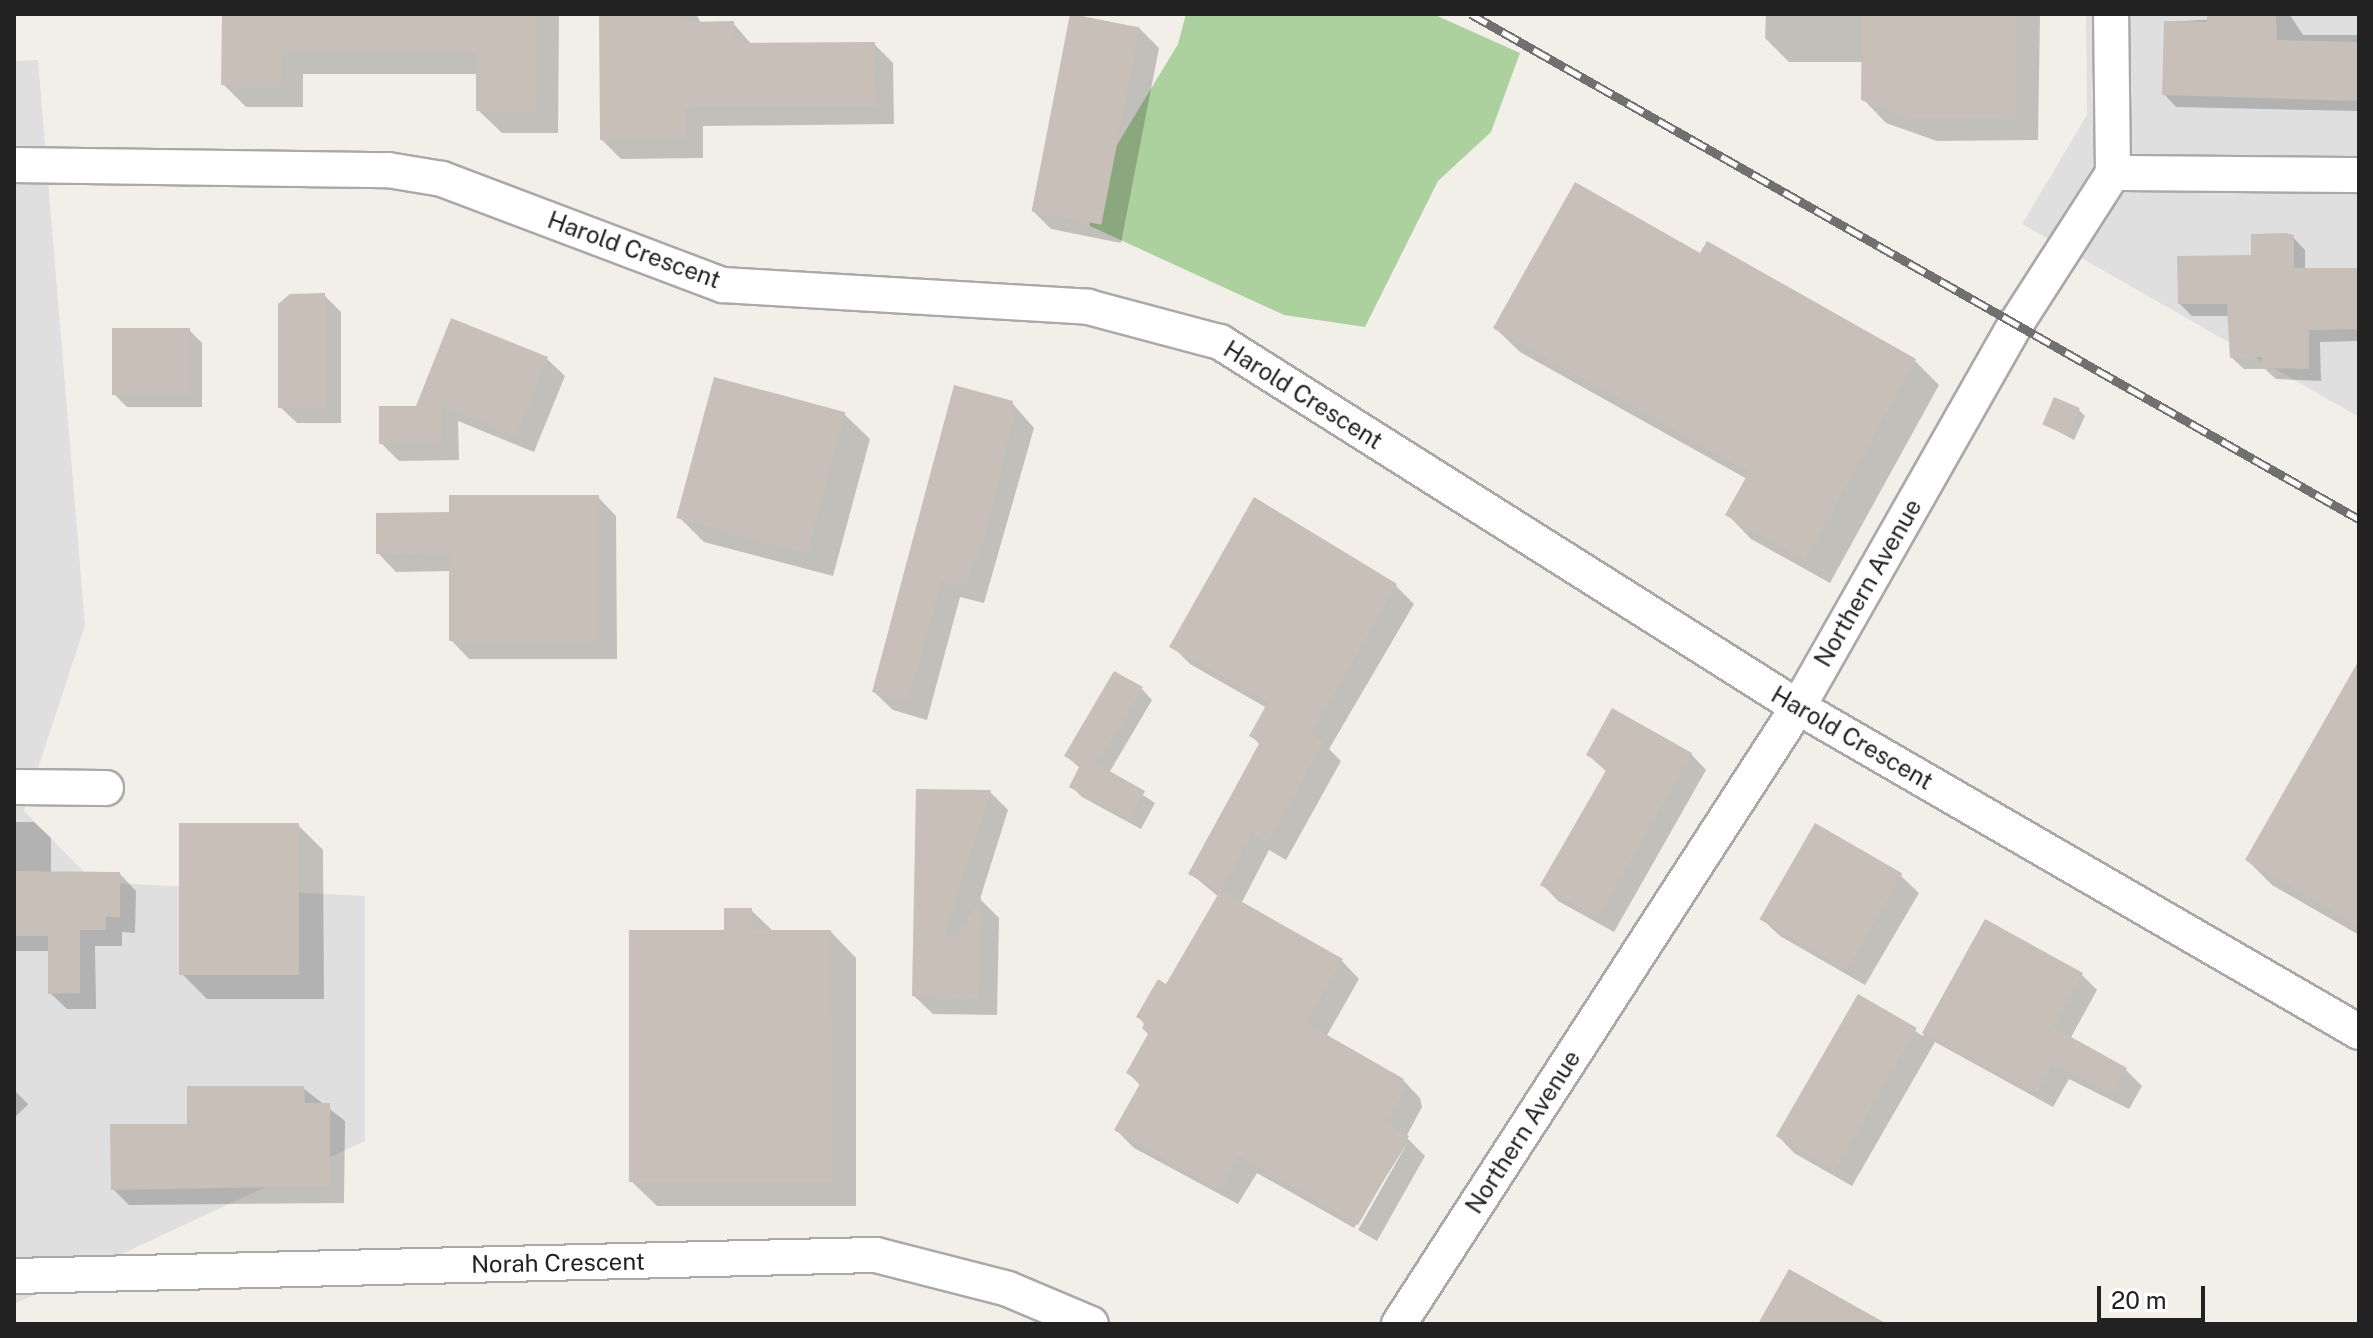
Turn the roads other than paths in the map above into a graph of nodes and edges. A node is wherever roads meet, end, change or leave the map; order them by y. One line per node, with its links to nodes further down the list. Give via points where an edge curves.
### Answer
1 (2111, 14): 3 (street)
2 (14, 165): 5 (street, Harold Crescent, via 388,170 442,179 723,285 1088,307 1220,342)
3 (2113, 173): 4 (street); 5 (street, Northern Avenue, via 2016,324)
4 (2359, 175)
5 (1798, 707): 8 (street, Harold Crescent); 11 (street, Northern Avenue)
6 (14, 787): 7 (street)
7 (106, 788)
8 (2359, 1032)
9 (14, 1276): 10 (street, Norah Crescent, via 876,1255 1008,1289)
10 (1091, 1324)
11 (1399, 1324)

